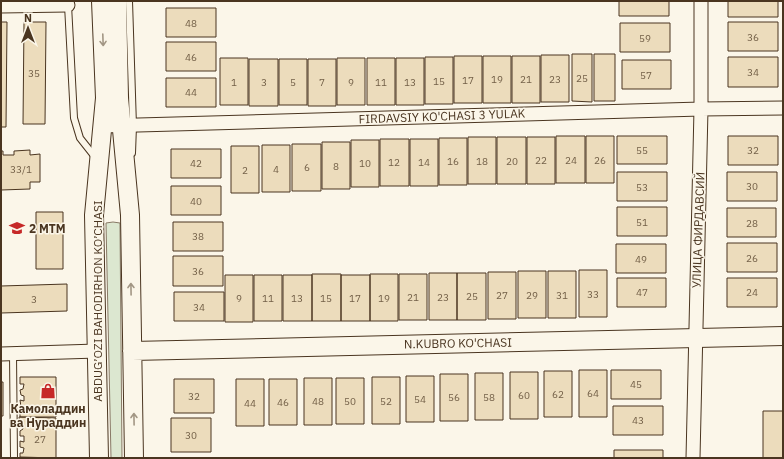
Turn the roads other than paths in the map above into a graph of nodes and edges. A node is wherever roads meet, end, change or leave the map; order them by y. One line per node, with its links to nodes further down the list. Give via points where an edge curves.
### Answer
1 (101, 1): 9 (main road, ABDUG’OZI BAHODIRHON KO’CHASI, one-way to 9, via 105,98)
2 (117, 1): 10 (main road, via 120,98)
3 (129, 1): 10 (lane)
4 (701, 1): 7 (street, УЛИЦА ФИРДАВСИЙ)
5 (68, 3): 6 (street); 11 (lane, via 74,118 80,138)
6 (1, 6)
7 (701, 108): 8 (street, FIRDAVSIY KO'CHASI 3 YULAK); 10 (street, FIRDAVSIY KO'CHASI 3 YULAK); 13 (street, УЛИЦА ФИРДАВСИЙ)
8 (783, 108)
9 (102, 126): 10 (street, FIRDAVSIY KO'CHASI 3 YULAK); 11 (main road, ABDUG’OZI BAHODIRHON KO’CHASI)
10 (128, 126): 15 (main road, one-way to 10)
11 (99, 160): 14 (main road, ABDUG’OZI BAHODIRHON KO’CHASI, via 94,215)
12 (783, 336): 13 (main road, N.KUBRO KO'CHASI)
13 (695, 338): 15 (main road, N.KUBRO KO'CHASI); 20 (street, УЛИЦА ФИРДАВСИЙ)
14 (97, 351): 16 (street); 18 (main road, ABDUG’OZI BAHODIRHON KO’CHASI)
15 (132, 351): 19 (main road, one-way to 15)
16 (7, 354): 17 (lane)
17 (14, 458)
18 (99, 458)
19 (134, 458)
20 (692, 458)

